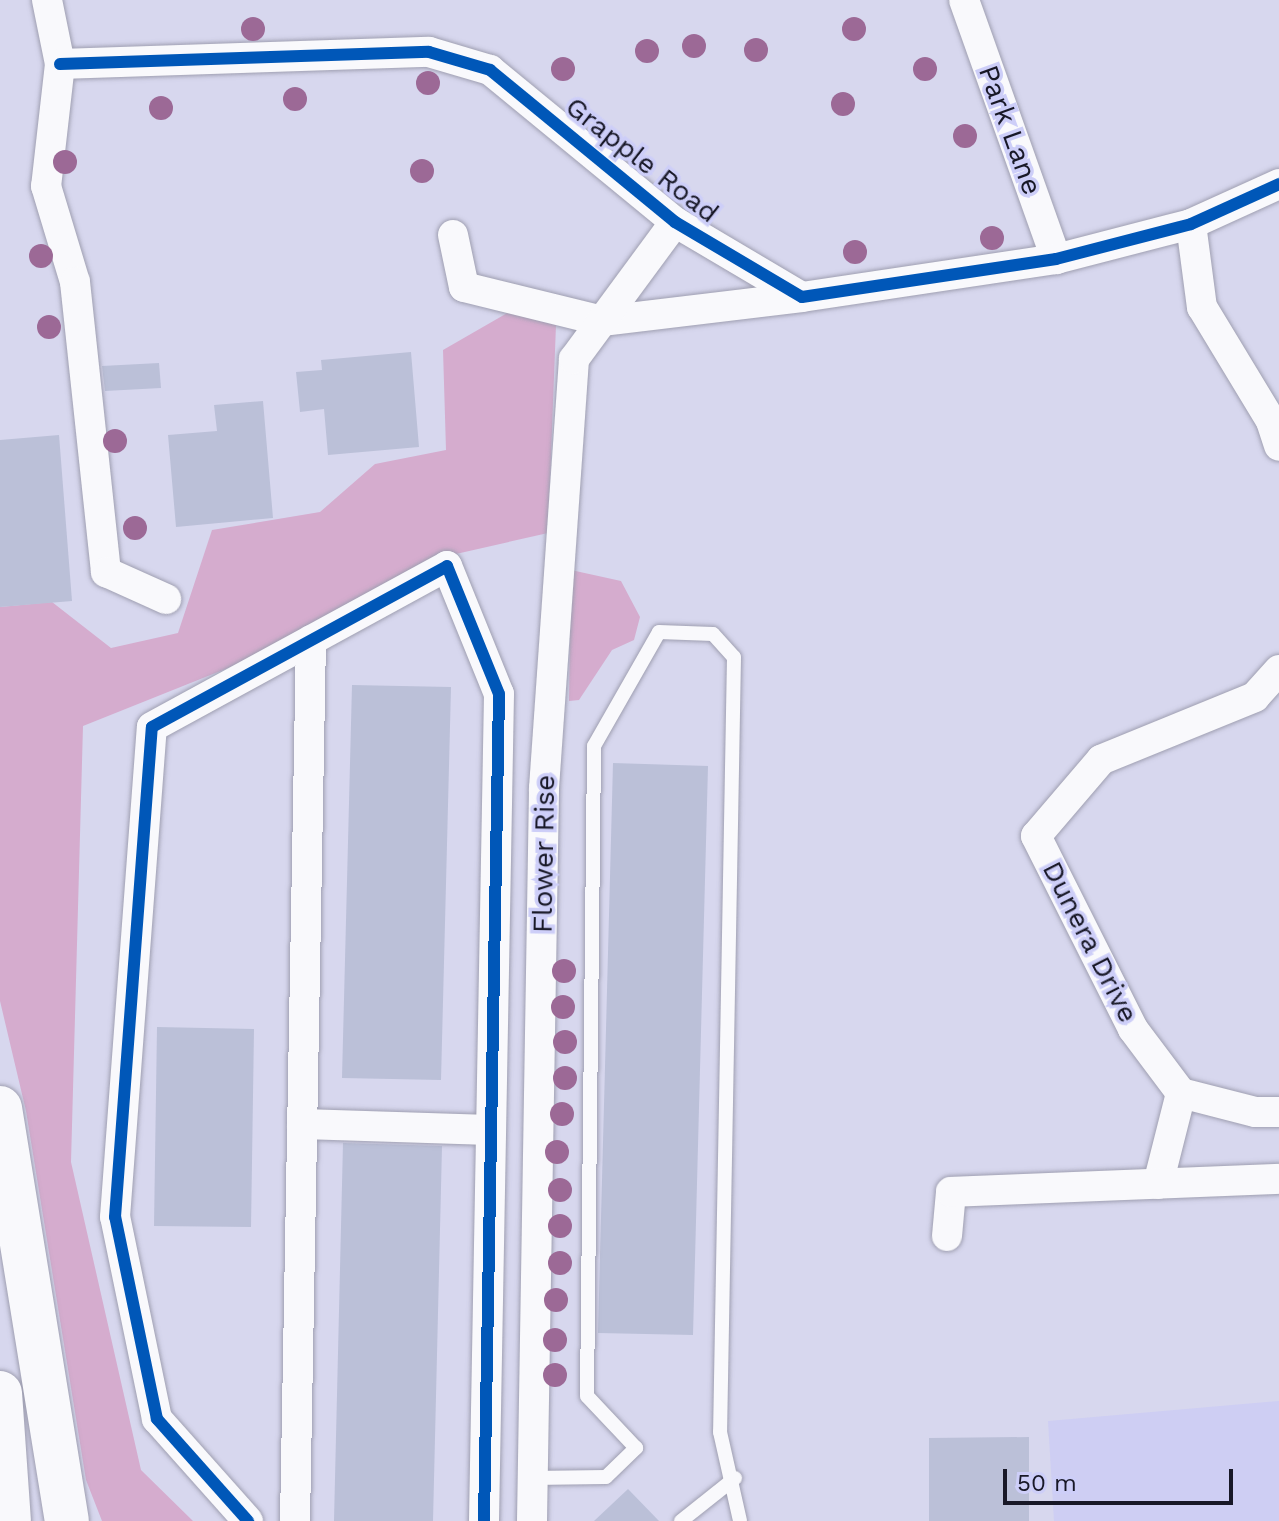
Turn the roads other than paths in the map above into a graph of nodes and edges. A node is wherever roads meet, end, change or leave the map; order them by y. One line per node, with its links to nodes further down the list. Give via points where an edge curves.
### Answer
1 (47, 0): 3 (street)
2 (964, 0): 8 (street, Park Lane)
3 (60, 64): 5 (street, Grapple Road, via 429,52 490,70); 12 (street, via 46,186 75,282 106,572)
4 (1279, 184): 6 (street)
5 (675, 222): 9 (street, Grapple Road); 10 (street, Flower Rise)
6 (1191, 224): 8 (street); 11 (street, via 1202,307 1271,421)
7 (453, 235): 10 (street, via 464,287)
8 (1056, 259): 9 (street)
9 (802, 297): 10 (street)
10 (602, 321): 24 (street, Flower Rise, via 574,359 544,788)
11 (1279, 446)
12 (166, 599)
13 (311, 640): 18 (street); 19 (street, via 447,566 499,694); 28 (street, via 152,727 115,1217 157,1419)
14 (1279, 670): 15 (street, Dunera Drive, via 1255,697 1101,760 1036,836 1133,1029)
15 (1181, 1093): 17 (street, via 1255,1112); 21 (street)
16 (0, 1108): 27 (highway)
17 (1279, 1112)
18 (302, 1124): 19 (street); 29 (street)
19 (491, 1130): 30 (street)
20 (1279, 1179): 21 (street)
21 (1158, 1184): 22 (street, via 951,1192)
22 (947, 1236)
23 (0, 1393): 26 (highway)
24 (532, 1478): 25 (lane, via 606,1477 636,1448 587,1396 594,746 659,632 713,634 734,657 720,1432); 31 (street, Flower Rise)
25 (735, 1478): 32 (lane); 33 (lane)
26 (9, 1521)
27 (67, 1521)
28 (248, 1521)
29 (295, 1521)
30 (484, 1521)
31 (532, 1521)
32 (681, 1521)
33 (740, 1521)

